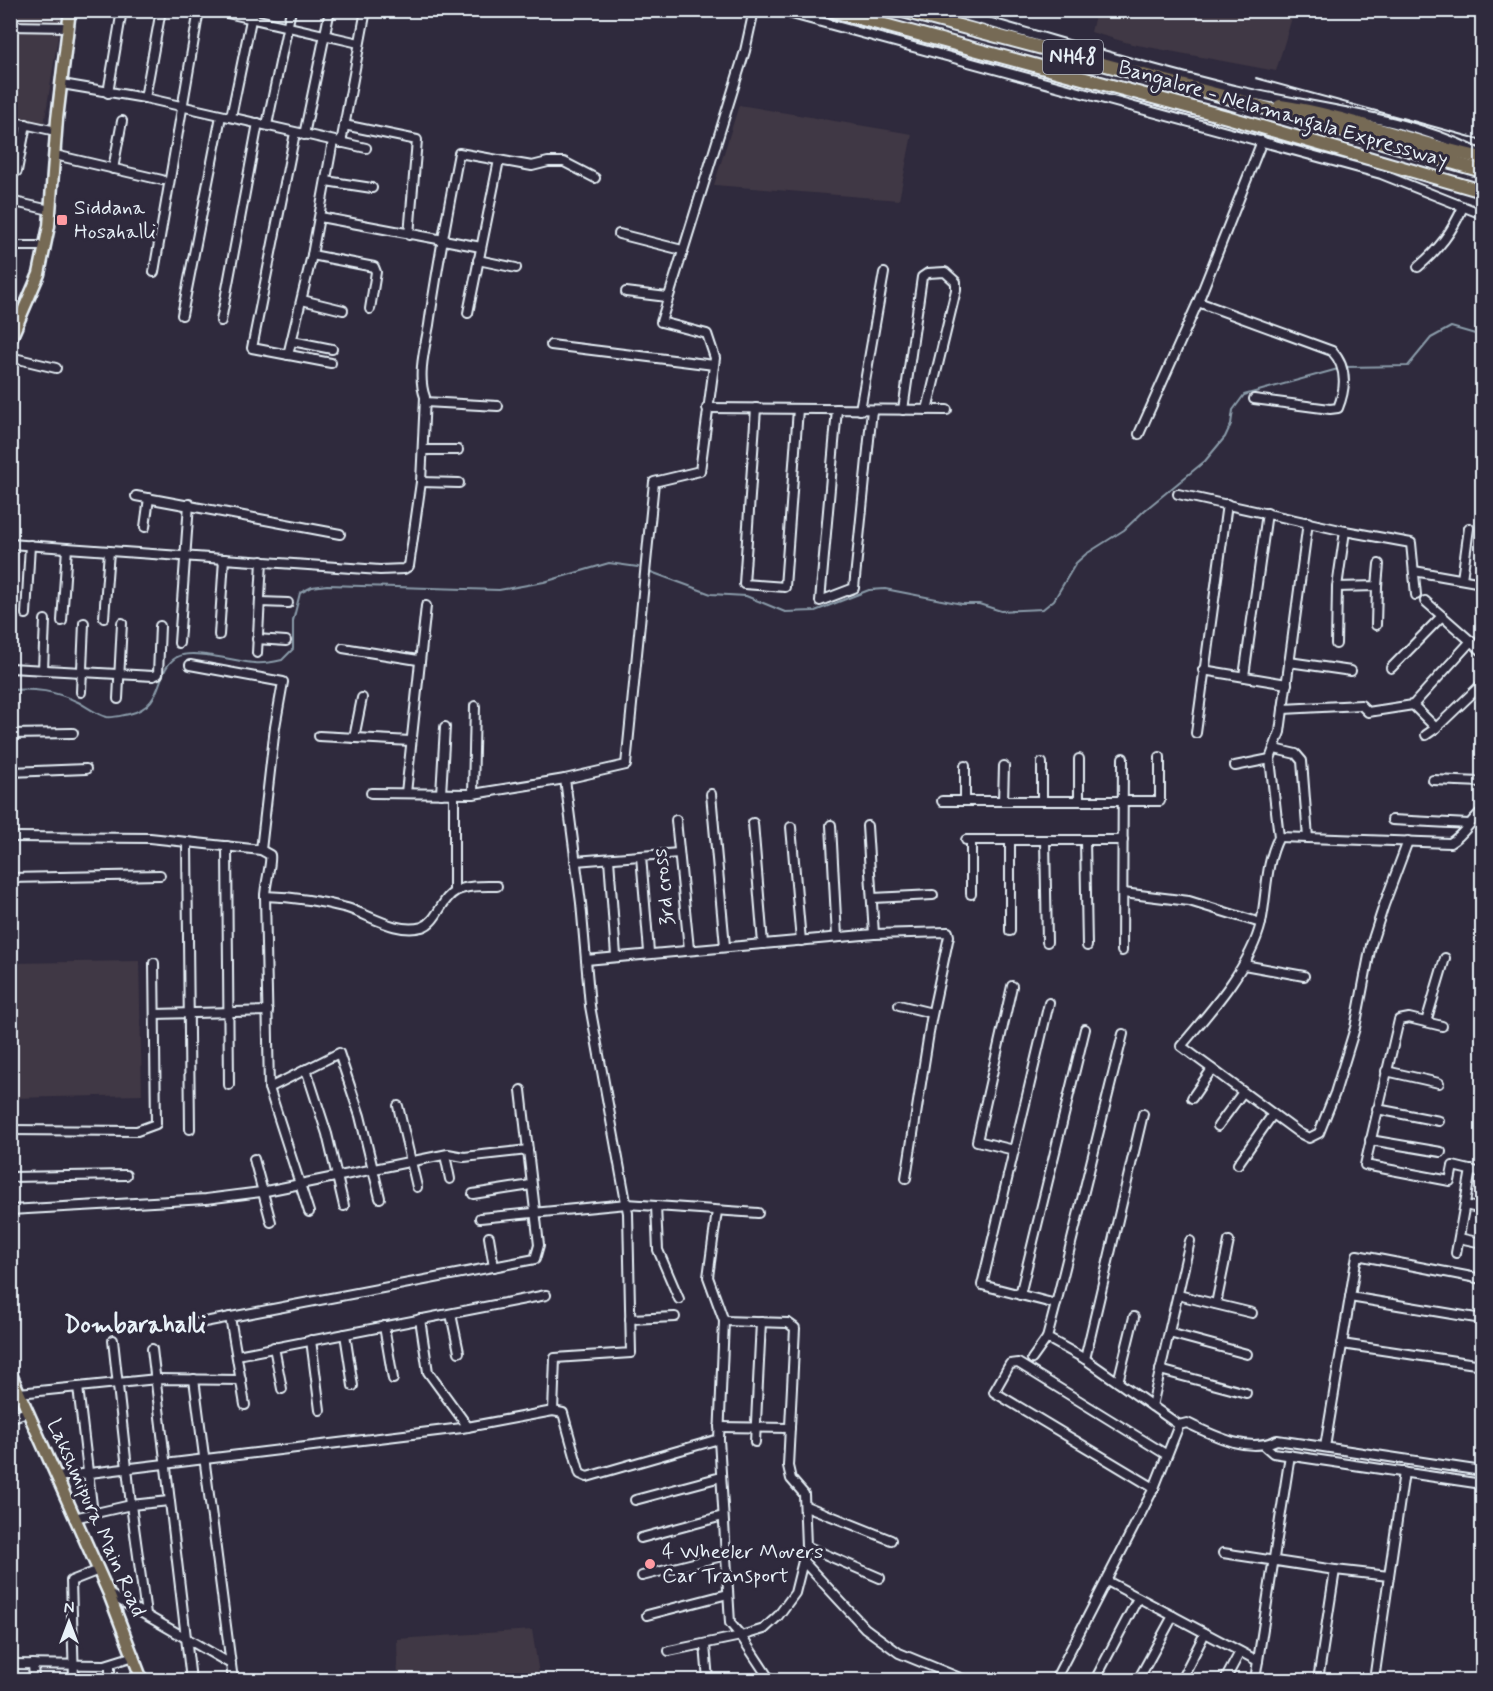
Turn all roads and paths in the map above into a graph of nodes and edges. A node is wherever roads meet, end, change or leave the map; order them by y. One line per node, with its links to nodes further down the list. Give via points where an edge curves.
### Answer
1 (70, 10): 19 (main road)
2 (122, 10): 23 (street)
3 (161, 10): 24 (street)
4 (199, 10): 26 (street)
5 (214, 10): 16 (street)
6 (253, 10): 16 (street)
7 (291, 10): 18 (street)
8 (330, 10): 20 (street)
9 (366, 10): 21 (street)
10 (754, 10): 64 (street, via 745,51)
11 (777, 10): 37 (street)
12 (829, 10): 46 (highway, Bangalore - Nelamangala Expressway / NH48)
13 (899, 10): 25 (highway, Bangalore - Nelamangala Expressway / NH48)
14 (945, 10): 15 (street)
15 (971, 14): 41 (street, via 1235,90 1334,109 1453,141)
16 (251, 20): 18 (street); 28 (street)
17 (10, 26): 19 (street)
18 (287, 26): 20 (street); 33 (street)
19 (68, 27): 22 (main road)
20 (324, 35): 21 (street); 36 (street)
21 (359, 43): 34 (street)
22 (62, 84): 23 (street); 35 (main road)
23 (108, 93): 24 (street)
24 (145, 98): 26 (street)
25 (1234, 99): 41 (highway, via 1320,112 1449,151); 45 (highway, Bangalore - Nelamangala Expressway / NH48)
26 (181, 106): 27 (street); 69 (street)
27 (221, 116): 28 (street); 78 (street)
28 (231, 117): 31 (street)
29 (10, 121): 32 (street)
30 (122, 122): 43 (street)
31 (258, 123): 33 (street); 79 (street)
32 (26, 124): 35 (street); 44 (street, via 17,171)
33 (267, 125): 36 (street)
34 (344, 125): 38 (street); 59 (street, via 417,140)
35 (56, 131): 40 (main road)
36 (300, 134): 38 (street); 84 (street, via 252,348)
37 (1262, 141): 54 (street, via 1381,174); 74 (street)
38 (337, 142): 39 (street); 49 (street)
39 (366, 148)
40 (55, 155): 43 (street); 55 (main road)
41 (1482, 157)
42 (499, 160): 47 (street, via 532,166 564,162); 60 (street, via 459,153); 63 (street)
43 (113, 169): 48 (street)
44 (10, 170)
45 (1482, 171)
46 (1433, 177): 51 (highway, Bangalore - Nelamangala Expressway / NH48); 52 (highway)
47 (594, 178)
48 (162, 180)
49 (326, 181): 50 (street); 57 (street)
50 (372, 189)
51 (1482, 191)
52 (1482, 200)
53 (10, 201): 55 (street)
54 (1463, 207): 56 (street); 67 (street, via 1438,250)
55 (50, 210): 62 (main road)
56 (1482, 214)
57 (320, 217): 59 (street); 65 (street)
58 (619, 234): 64 (street)
59 (409, 235): 60 (street)
60 (441, 240): 63 (street); 90 (street, via 424,357)
61 (10, 246): 62 (street)
62 (45, 246): 80 (main road, via 39,274)
63 (481, 247): 66 (street)
64 (682, 250): 72 (street)
65 (312, 255): 73 (street); 75 (street, via 374,267)
66 (478, 260): 68 (street); 77 (street)
67 (1418, 267)
68 (516, 268)
69 (154, 272)
70 (884, 273): 96 (street)
71 (626, 292): 72 (street)
72 (667, 297): 87 (street, via 661,322 707,334)
73 (302, 300): 76 (street); 81 (street)
74 (1198, 302): 89 (street, via 1332,351 1346,387 1338,408); 101 (street)
75 (369, 309)
76 (344, 310)
77 (468, 313)
78 (182, 315)
79 (221, 321)
80 (10, 341)
81 (292, 341): 83 (street); 84 (street)
82 (551, 345): 87 (street)
83 (332, 349)
84 (288, 355): 86 (street)
85 (10, 357): 88 (street)
86 (331, 363)
87 (714, 364): 92 (street)
88 (56, 368)
89 (1254, 399)
90 (425, 402): 91 (street); 102 (street)
91 (498, 406)
92 (707, 408): 93 (street); 192 (street, via 700,471 654,482 626,765)
93 (756, 408): 94 (street); 94 (street, via 744,584 785,587)
94 (798, 409): 95 (street)
95 (837, 409): 96 (street); 100 (street, via 820,600 854,588)
96 (860, 410): 100 (street)
97 (903, 410): 98 (street); 98 (street, via 920,285 922,277 937,271 951,276 956,290); 100 (street)
98 (927, 410): 99 (street)
99 (947, 410)
100 (872, 411)
101 (1139, 434)
102 (423, 450): 103 (street); 104 (street)
103 (458, 450)
104 (421, 482): 105 (street); 123 (street, via 412,559 404,569)
105 (459, 483)
106 (1178, 494): 110 (street)
107 (136, 496): 108 (street)
108 (149, 498): 109 (street); 113 (street)
109 (189, 504): 116 (street); 121 (street)
110 (1227, 504): 111 (street); 159 (street)
111 (1268, 513): 112 (street); 163 (street)
112 (1308, 522): 115 (street); 154 (street)
113 (145, 527)
114 (1469, 528): 126 (street)
115 (1345, 531): 125 (street, via 1411,543); 129 (street)
116 (340, 534)
117 (10, 544): 118 (street)
118 (30, 545): 119 (street); 135 (street)
119 (67, 548): 120 (street); 139 (street)
120 (109, 551): 121 (street); 137 (street)
121 (185, 556): 122 (street); 148 (street)
122 (224, 559): 123 (street); 144 (street)
123 (262, 561): 132 (street)
124 (1379, 564): 128 (street)
125 (1414, 571): 126 (street); 130 (street)
126 (1462, 579): 127 (street)
127 (1482, 583)
128 (1377, 586): 129 (street); 142 (street)
129 (1337, 588): 149 (street)
130 (1416, 595)
131 (1425, 601): 136 (street)
132 (260, 602): 133 (street); 145 (street)
133 (288, 603)
134 (426, 606): 153 (street)
135 (26, 614)
136 (1442, 616): 147 (street); 157 (street)
137 (104, 618)
138 (45, 620): 158 (street)
139 (62, 621)
140 (84, 623): 161 (street)
141 (122, 623): 162 (street)
142 (1376, 625)
143 (160, 626): 162 (street, via 158,674)
144 (219, 635)
145 (257, 639): 146 (street); 152 (street)
146 (286, 641)
147 (1471, 641): 151 (street); 169 (street)
148 (179, 643)
149 (1336, 644)
150 (343, 648): 153 (street)
151 (1482, 651)
152 (257, 653)
153 (418, 660): 180 (street)
154 (1289, 662): 160 (street); 164 (street)
155 (190, 665): 225 (street, via 283,682)
156 (10, 668): 158 (street)
157 (1391, 668)
158 (43, 670): 161 (street)
159 (1203, 670): 163 (street); 174 (street)
160 (1351, 671)
161 (82, 673): 162 (street); 166 (street)
162 (119, 674): 168 (street)
163 (1244, 676): 164 (street)
164 (1287, 684): 171 (street)
165 (1482, 684): 173 (street)
166 (81, 692)
167 (362, 698): 179 (street)
168 (118, 699)
169 (1413, 705): 171 (street, via 1368,712 1361,705); 173 (street)
170 (476, 706): 199 (street)
171 (1283, 709): 181 (street)
172 (445, 727): 197 (street)
173 (1437, 728): 177 (street)
174 (1196, 732)
175 (73, 733): 176 (street)
176 (10, 734)
177 (1426, 735)
178 (319, 736): 179 (street)
179 (354, 738): 180 (street)
180 (411, 741): 196 (street)
181 (1275, 749): 185 (street); 217 (street, via 1296,754 1302,761)
182 (1160, 757): 206 (street, via 1160,801)
183 (1123, 758): 206 (street)
184 (1079, 759): 205 (street)
185 (1270, 759): 189 (street); 216 (street)
186 (1042, 763): 204 (street)
187 (965, 766): 202 (street)
188 (1004, 766): 203 (street)
189 (1235, 766)
190 (86, 769): 191 (street)
191 (10, 771)
192 (565, 779): 199 (street); 229 (street)
193 (1433, 780): 194 (street)
194 (1482, 783)
195 (371, 793): 196 (street)
196 (406, 794): 197 (street)
197 (441, 794): 198 (street)
198 (454, 794): 199 (street); 233 (street)
199 (473, 794)
200 (711, 794): 246 (street)
201 (942, 801): 202 (street)
202 (964, 801): 203 (street)
203 (1003, 801): 204 (street)
204 (1042, 801): 205 (street)
205 (1079, 801): 206 (street)
206 (1123, 801): 221 (street)
207 (1482, 811): 211 (street)
208 (676, 820): 226 (street, 3rd cross)
209 (1392, 820): 211 (street)
210 (753, 823): 245 (street)
211 (1469, 824): 223 (street, via 1461,837 1450,843)
212 (831, 825): 242 (street)
213 (867, 826): 238 (street)
214 (791, 827): 243 (street)
215 (10, 837): 222 (street)
216 (1279, 837): 217 (street); 239 (street, via 1268,870)
217 (1308, 838): 223 (street)
218 (1010, 840): 219 (street); 235 (street, via 968,840); 240 (street)
219 (1045, 840): 220 (street); 244 (street)
220 (1085, 840): 221 (street); 247 (street)
221 (1123, 840): 234 (street)
222 (187, 842): 224 (street); 262 (street)
223 (1408, 842): 281 (street, via 1374,935 1355,1028 1319,1133 1309,1138)
224 (227, 846): 225 (street); 261 (street)
225 (261, 850): 237 (street, via 272,860)
226 (679, 853): 227 (street); 248 (street, 3rd cross)
227 (641, 856): 228 (street); 250 (street)
228 (609, 859): 229 (street); 251 (street)
229 (575, 861): 253 (street)
230 (160, 874): 231 (street)
231 (10, 878)
232 (497, 886): 233 (street)
233 (454, 891): 237 (street, via 432,921 422,927 387,924 334,905)
234 (1123, 893): 239 (street, via 1189,901); 249 (street)
235 (971, 894)
236 (933, 895): 238 (street)
237 (265, 896): 260 (street)
238 (873, 898): 241 (street)
239 (1261, 923): 255 (street)
240 (1010, 931)
241 (874, 934): 242 (street); 263 (street, via 948,932)
242 (837, 937): 243 (street)
243 (801, 940): 245 (street)
244 (1047, 942)
245 (763, 944): 246 (street)
246 (725, 946): 248 (street)
247 (1087, 946)
248 (689, 949): 250 (street)
249 (1122, 951)
250 (649, 952): 251 (street)
251 (616, 956): 253 (street)
252 (1445, 958): 265 (street)
253 (586, 960): 308 (street, via 590,1006)
254 (154, 963): 264 (street)
255 (1244, 965): 256 (street); 270 (street, via 1180,1046)
256 (1304, 976)
257 (1012, 986): 288 (street, via 976,1141)
258 (1049, 1003): 288 (street)
259 (899, 1005): 263 (street)
260 (268, 1011): 261 (street); 274 (street)
261 (228, 1012): 262 (street); 273 (street)
262 (190, 1013): 264 (street); 284 (street)
263 (932, 1013): 300 (street)
264 (155, 1014): 285 (street, via 156,1124 137,1131)
265 (1426, 1022): 266 (street); 271 (street, via 1399,1020)
266 (1442, 1026)
267 (1085, 1029): 329 (street)
268 (1123, 1034): 333 (street)
269 (306, 1069): 274 (street); 294 (street, via 339,1053); 299 (street)
270 (1212, 1069): 276 (street); 277 (street)
271 (1386, 1071): 272 (street); 279 (street)
272 (1439, 1083)
273 (229, 1084)
274 (269, 1088): 302 (street)
275 (522, 1090): 287 (street)
276 (1243, 1092): 281 (street); 283 (street)
277 (1192, 1098)
278 (398, 1106): 292 (street)
279 (1377, 1109): 282 (street); 286 (street)
280 (1143, 1114): 359 (street)
281 (1273, 1114): 293 (street)
282 (1439, 1121)
283 (1218, 1126)
284 (190, 1129)
285 (10, 1130)
286 (1370, 1140): 289 (street); 295 (street, via 1365,1165 1450,1181 1453,1166)
287 (528, 1150): 290 (street, via 464,1157); 303 (street)
288 (1014, 1150): 329 (street, via 982,1285)
289 (1441, 1152)
290 (445, 1155): 292 (street); 301 (street)
291 (254, 1159): 305 (street)
292 (411, 1162): 294 (street); 304 (street)
293 (1238, 1164)
294 (374, 1169): 299 (street); 307 (street)
295 (1471, 1170): 296 (street); 309 (street)
296 (1482, 1173)
297 (126, 1175): 298 (street)
298 (10, 1177)
299 (337, 1177): 302 (street); 310 (street)
300 (906, 1178)
301 (450, 1179)
302 (299, 1184): 305 (street); 315 (street)
303 (531, 1185): 306 (street); 316 (street)
304 (417, 1187)
305 (261, 1192): 313 (street, via 206,1199); 319 (street)
306 (473, 1194)
307 (380, 1198)
308 (627, 1204): 311 (street); 316 (street); 341 (street)
309 (1465, 1205): 312 (street); 321 (street)
310 (344, 1206)
311 (656, 1206): 314 (street); 332 (street, via 658,1250)
312 (1482, 1209)
313 (10, 1210)
314 (717, 1211): 317 (street); 343 (street, via 708,1277)
315 (309, 1212)
316 (534, 1212): 318 (street); 326 (street, via 539,1245 536,1259)
317 (758, 1213)
318 (480, 1218)
319 (271, 1222)
320 (489, 1237): 326 (street)
321 (1459, 1238): 324 (street); 325 (street)
322 (1190, 1241): 330 (street)
323 (1229, 1241): 334 (street)
324 (1482, 1243)
325 (1456, 1253)
326 (494, 1267): 337 (street)
327 (1482, 1279): 331 (street, via 1357,1255)
328 (546, 1295): 336 (street)
329 (1020, 1295): 333 (street)
330 (1178, 1295): 334 (street); 347 (street)
331 (1350, 1297): 342 (street); 352 (street)
332 (679, 1299)
333 (1056, 1304): 349 (street)
334 (1216, 1304): 335 (street)
335 (1252, 1313)
336 (451, 1314): 340 (street); 355 (street)
337 (230, 1317): 345 (street); 357 (street)
338 (675, 1317): 341 (street)
339 (1134, 1317): 368 (street)
340 (420, 1319): 346 (street); 382 (street, via 429,1372)
341 (630, 1319): 377 (street, via 630,1353 555,1358)
342 (1482, 1319)
343 (724, 1321): 344 (street); 381 (street)
344 (761, 1322): 383 (street); 384 (street, via 788,1323 795,1328)
345 (194, 1324)
346 (384, 1326): 348 (street); 365 (street)
347 (1169, 1333): 356 (street); 361 (street)
348 (345, 1334): 351 (street); 369 (street)
349 (1047, 1338): 358 (street); 359 (street)
350 (113, 1340): 367 (street)
351 (311, 1340): 353 (street); 376 (street)
352 (1342, 1344): 360 (street); 388 (street)
353 (274, 1347): 357 (street); 371 (street)
354 (152, 1349): 363 (street)
355 (459, 1352)
356 (1247, 1354)
357 (237, 1355): 366 (street)
358 (1032, 1359)
359 (1085, 1359): 368 (street)
360 (1482, 1365)
361 (1160, 1370): 373 (street); 375 (street)
362 (10, 1372): 372 (main road, Lakshmipura Main Road)
363 (157, 1378): 364 (street); 367 (street); 392 (street)
364 (194, 1379): 366 (street); 391 (street)
365 (393, 1379)
366 (241, 1380): 374 (street)
367 (118, 1382): 370 (street); 393 (street)
368 (1118, 1382): 375 (street)
369 (353, 1386)
370 (78, 1387): 372 (street); 395 (street)
371 (282, 1389)
372 (19, 1393): 378 (main road, Lakshmipura Main Road)
373 (1246, 1393)
374 (245, 1405)
375 (1152, 1406): 380 (street)
376 (320, 1410)
377 (553, 1410): 382 (street); 385 (street, via 563,1413 580,1474 587,1477)
378 (27, 1412): 379 (street); 397 (main road, Lakshmipura Main Road)
379 (10, 1418)
380 (1179, 1425): 387 (street, via 1187,1423 1218,1437); 389 (street)
381 (719, 1426): 383 (street); 385 (street)
382 (468, 1427): 391 (street)
383 (756, 1427): 384 (street); 386 (street)
384 (790, 1428): 404 (street, via 788,1466 791,1479 804,1494)
385 (719, 1438): 398 (street)
386 (755, 1442)
387 (1265, 1446): 388 (street, via 1276,1440); 390 (street, via 1273,1453)
388 (1325, 1447): 394 (street)
389 (1167, 1455): 400 (street); 400 (street, via 1018,1363 1010,1364 994,1390)
390 (1290, 1455): 396 (street); 412 (street)
391 (203, 1459): 392 (street); 436 (street)
392 (165, 1464): 393 (street); 402 (street)
393 (126, 1469): 395 (street); 403 (street)
394 (1482, 1471)
395 (88, 1473): 397 (street); 405 (street)
396 (1404, 1473): 399 (street); 416 (street)
397 (57, 1477): 407 (main road, Lakshmipura Main Road)
398 (721, 1477): 401 (street); 406 (street)
399 (1482, 1484)
400 (1154, 1488): 418 (street)
401 (635, 1500)
402 (169, 1501): 403 (street); 427 (street)
403 (132, 1505): 405 (street); 422 (street)
404 (806, 1506): 409 (street); 417 (street, via 806,1546)
405 (93, 1514): 407 (street)
406 (723, 1516): 408 (street); 411 (street)
407 (74, 1518): 413 (main road, Lakshmipura Main Road)
408 (641, 1538)
409 (891, 1540)
410 (1223, 1553): 412 (street)
411 (726, 1555): 415 (street); 420 (street)
412 (1274, 1560): 414 (street); 432 (street)
413 (99, 1570): 419 (main road, Lakshmipura Main Road); 437 (street, via 71,1581)
414 (1335, 1570): 416 (street); 453 (street)
415 (642, 1576)
416 (1389, 1576): 454 (street)
417 (880, 1578)
418 (1107, 1581): 421 (street); 447 (street)
419 (109, 1594): 422 (street); 431 (main road, Lakshmipura Main Road)
420 (728, 1594): 423 (street); 426 (street, via 731,1628)
421 (1138, 1598): 424 (street); 448 (street)
422 (146, 1614): 427 (street)
423 (647, 1615)
424 (1173, 1616): 425 (street); 449 (street)
425 (1205, 1633): 430 (street); 450 (street)
426 (741, 1636): 428 (street); 445 (street); 446 (street, via 764,1629 778,1616 795,1593 803,1562 882,1641 909,1658)
427 (186, 1637): 436 (street); 442 (street)
428 (705, 1645): 429 (street); 444 (street)
429 (669, 1651)
430 (1240, 1652): 432 (street); 451 (street)
431 (134, 1656): 435 (street); 441 (main road, Lakshmipura Main Road)
432 (1258, 1661): 452 (street)
433 (10, 1664): 434 (street)
434 (33, 1664): 437 (street); 438 (street)
435 (110, 1664): 437 (street); 440 (street)
436 (231, 1664): 443 (street)
437 (74, 1665): 439 (street)
438 (34, 1680)
439 (74, 1680)
440 (110, 1680)
441 (142, 1680)
442 (191, 1680)
443 (233, 1680)
444 (708, 1680)
445 (770, 1680)
446 (965, 1680)
447 (1055, 1680)
448 (1095, 1680)
449 (1138, 1680)
450 (1181, 1680)
451 (1225, 1680)
452 (1255, 1680)
453 (1318, 1680)
454 (1374, 1680)

